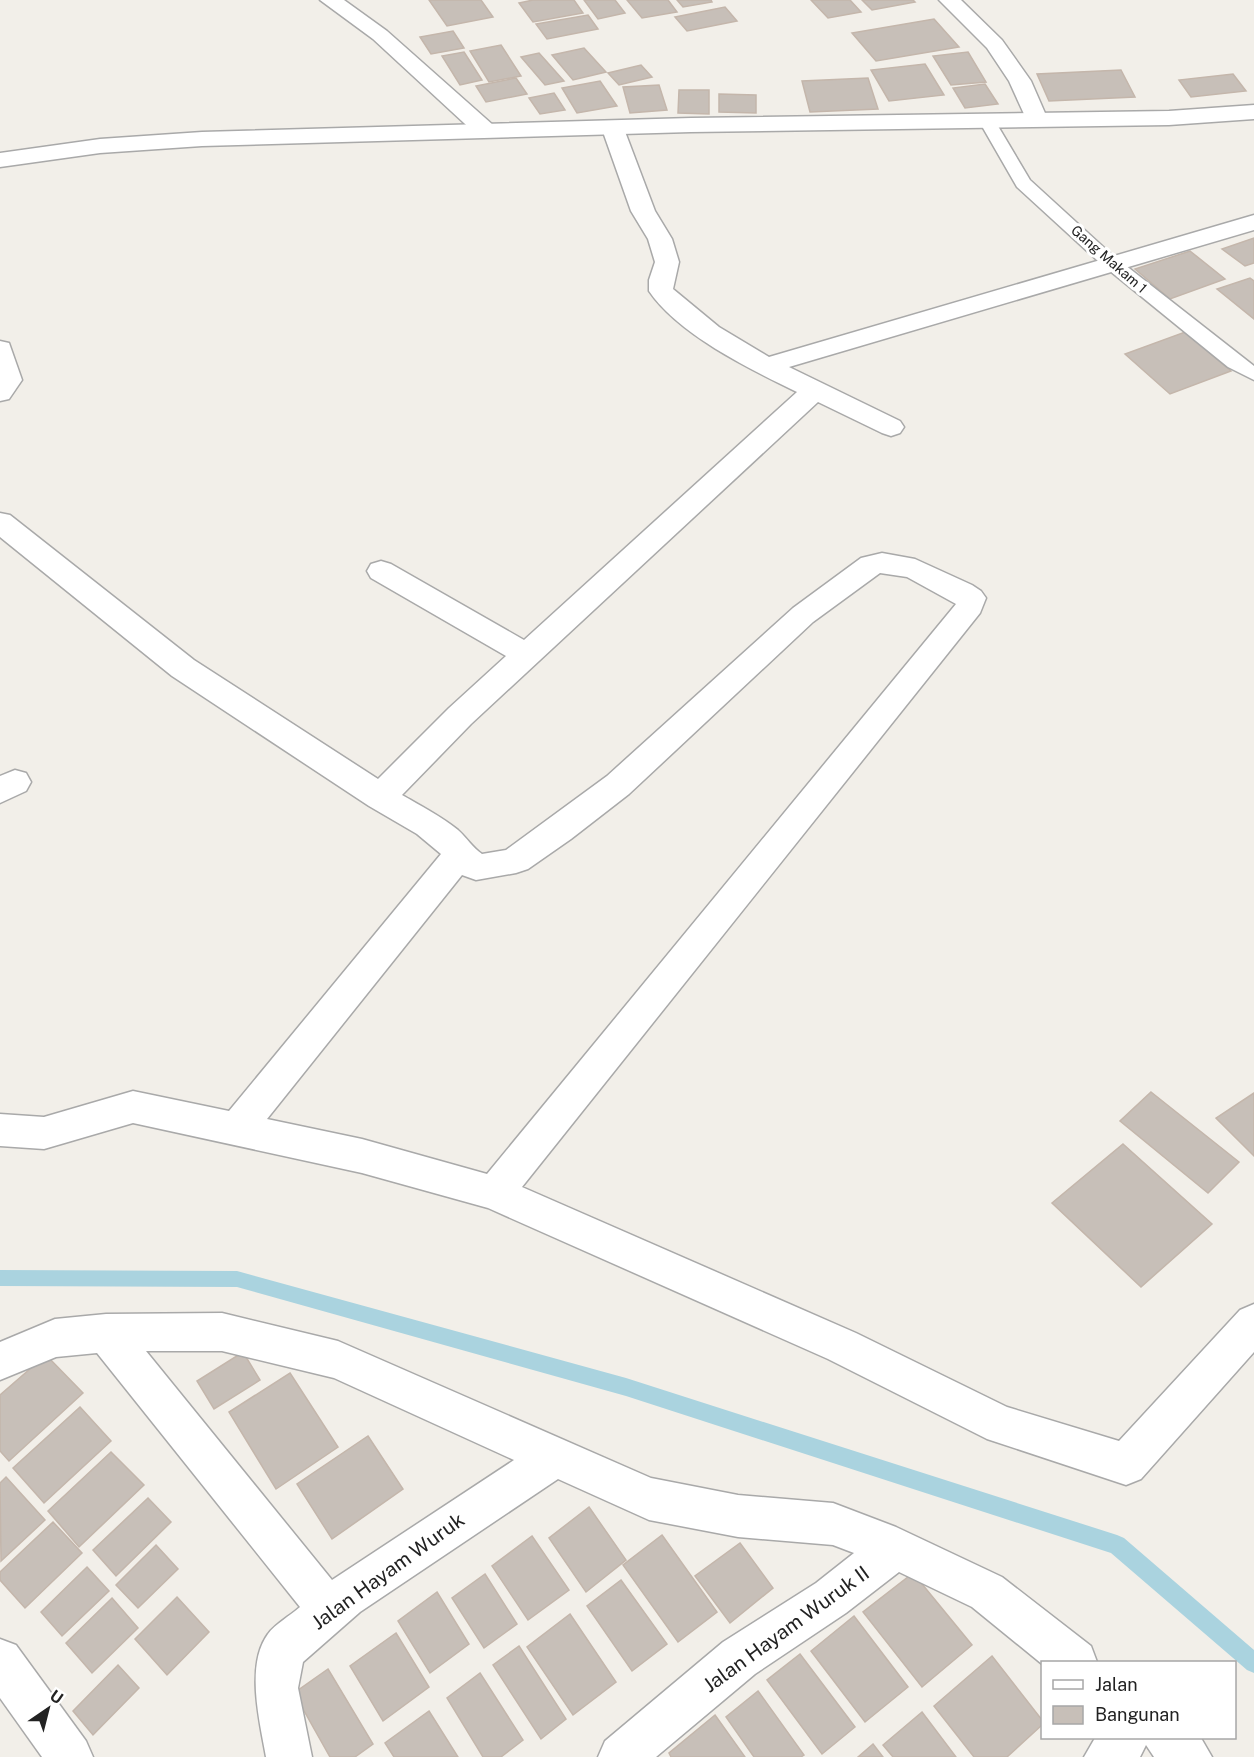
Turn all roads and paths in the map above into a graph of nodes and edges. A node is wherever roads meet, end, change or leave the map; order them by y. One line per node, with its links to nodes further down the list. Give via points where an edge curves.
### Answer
1 (330, 0): 7 (street, via 380,35)
2 (949, 0): 4 (street, via 995,44 1020,81)
3 (1254, 112): 4 (street)
4 (1037, 120): 5 (street)
5 (987, 121): 6 (street); 10 (lane, Gang Makam 1, via 1023,183)
6 (613, 129): 7 (street); 12 (street, via 643,211 660,239 667,262 661,291 677,308 718,337)
7 (485, 130): 8 (street, via 109,144)
8 (0, 160)
9 (1254, 222): 10 (street)
10 (1113, 264): 12 (street); 13 (lane, Gang Makam 1, via 1235,363)
11 (0, 349): 15 (street, via 9,380)
12 (769, 365): 14 (street)
13 (1254, 374)
14 (815, 390): 16 (street); 19 (street)
15 (0, 393)
16 (891, 427)
17 (0, 522): 20 (street, via 183,668)
18 (381, 571): 19 (street)
19 (526, 654): 20 (street)
20 (380, 797): 21 (street, via 428,825)
21 (459, 855): 23 (street); 24 (street, via 476,867 493,866 516,860 560,830 618,785 803,615 871,565 881,561 897,563 971,598 970,606)
22 (0, 1130): 23 (street, via 44,1133 133,1107)
23 (236, 1130): 24 (street, via 362,1156)
24 (494, 1193): 25 (street, via 842,1346 1000,1425 1126,1464)
25 (1254, 1323)
26 (106, 1333): 27 (street, via 55,1338); 28 (street, via 222,1332 338,1360); 30 (street)
27 (0, 1361)
28 (556, 1457): 29 (street, via 649,1499 738,1516 833,1524); 30 (street, Jalan Hayam Wuruk, via 442,1530)
29 (897, 1548): 32 (street, via 987,1592); 37 (street, Jalan Hayam Wuruk II, via 831,1598 739,1658)
30 (330, 1611): 36 (street, Jalan Hayam Wuruk, via 283,1650 276,1688)
31 (0, 1661): 35 (street)
32 (1074, 1661)
33 (1125, 1739): 38 (street)
34 (1168, 1739): 39 (street)
35 (70, 1757)
36 (289, 1757)
37 (621, 1757)
38 (1107, 1757)
39 (1189, 1757)

